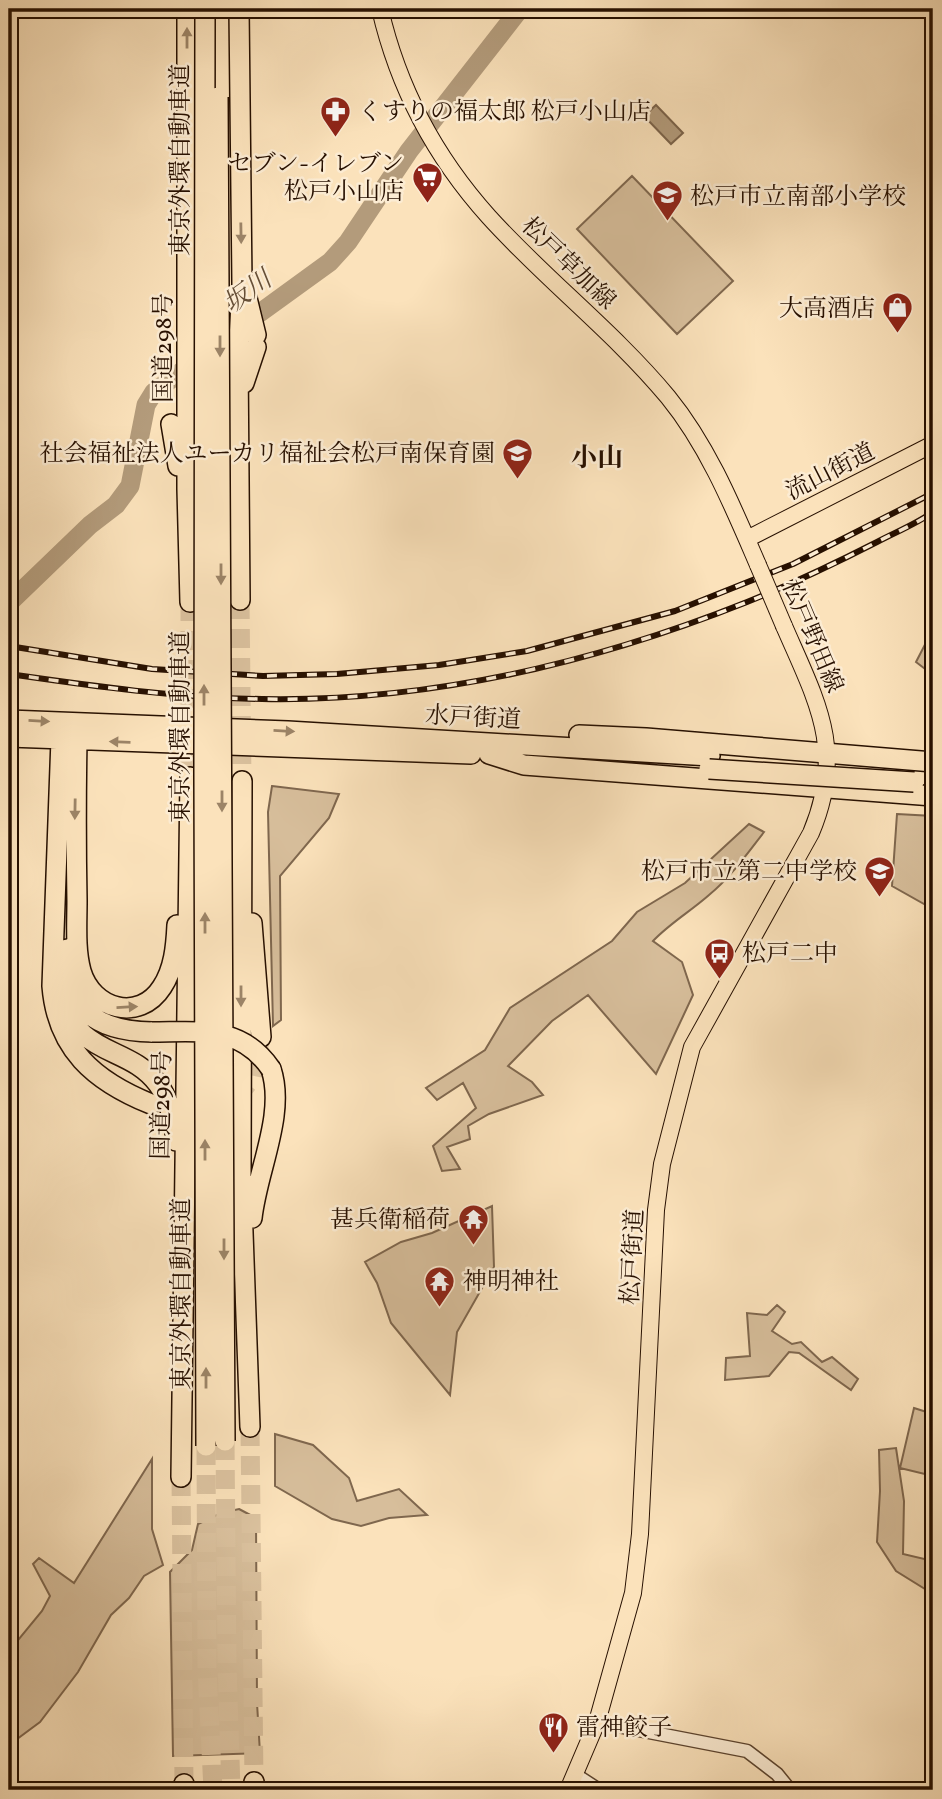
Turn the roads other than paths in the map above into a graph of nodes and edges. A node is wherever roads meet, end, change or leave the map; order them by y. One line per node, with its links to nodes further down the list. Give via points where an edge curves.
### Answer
1 (187, 9): 7 (highway, 国道298号, one-way to 1)
2 (205, 9): 3 (highway, 東京外環自動車道, one-way to 2, bridge, via 216,1444 204,814)
3 (218, 9)
4 (239, 9): 6 (highway, one-way to 6)
5 (380, 9): 11 (main road, 松戸草加線, via 395,62 421,121 456,177 491,219 670,399 704,451)
6 (243, 298): 8 (highway); 8 (highway, via 256,341)
7 (188, 393): 10 (highway, 国道298号); 10 (highway, via 172,418 177,464)
8 (240, 397): 12 (highway)
9 (933, 444): 11 (main road, 流山街道)
10 (187, 489): 13 (highway, 国道298号)
11 (747, 539): 18 (main road, 松戸野田線, bridge, via 822,716)
12 (240, 600)
13 (190, 602)
14 (9, 720): 15 (highway, 水戸街道, one-way to 15)
15 (69, 734): 16 (highway, 水戸街道); 17 (highway, 水戸街道, one-way to 17); 19 (highway, 水戸街道, one-way to 15); 29 (highway, one-way to 29); 30 (highway)
16 (9, 737)
17 (467, 741): 18 (highway, via 530,733); 21 (highway, 水戸街道)
18 (828, 753): 20 (highway); 25 (main road, 松戸街道)
19 (489, 754): 21 (highway, 水戸街道); 25 (highway, via 524,765)
20 (933, 762)
21 (710, 763): 23 (highway, 水戸街道)
22 (190, 777): 28 (highway, 国道298号)
23 (924, 777)
24 (242, 781): 27 (highway)
25 (826, 787): 26 (highway); 37 (main road, 松戸街道, via 811,833 692,1047 671,1125 656,1210 637,1564 628,1618)
26 (933, 796)
27 (243, 817): 31 (highway); 34 (highway, one-way to 34)
28 (188, 825): 29 (highway, one-way to 28, via 78,953 86,984 102,1002 135,1008 156,996 173,962); 33 (highway, 国道298号)
29 (76, 861): 34 (highway, bridge, via 66,962 74,997 89,1015 108,1027 134,1032 229,1035 253,1048 271,1069 276,1107)
30 (54, 972): 32 (highway, via 55,1014 67,1042 104,1079); 33 (highway, via 63,1006 80,1032 142,1068 163,1091)
31 (261, 1037)
32 (151, 1104)
33 (182, 1175): 36 (highway)
34 (250, 1176): 35 (highway)
35 (250, 1427)
36 (181, 1477)
37 (597, 1722): 38 (main road, 松戸街道); 40 (street, via 747,1751 778,1774)
38 (572, 1783): 39 (street)
39 (599, 1790)
40 (790, 1790)

